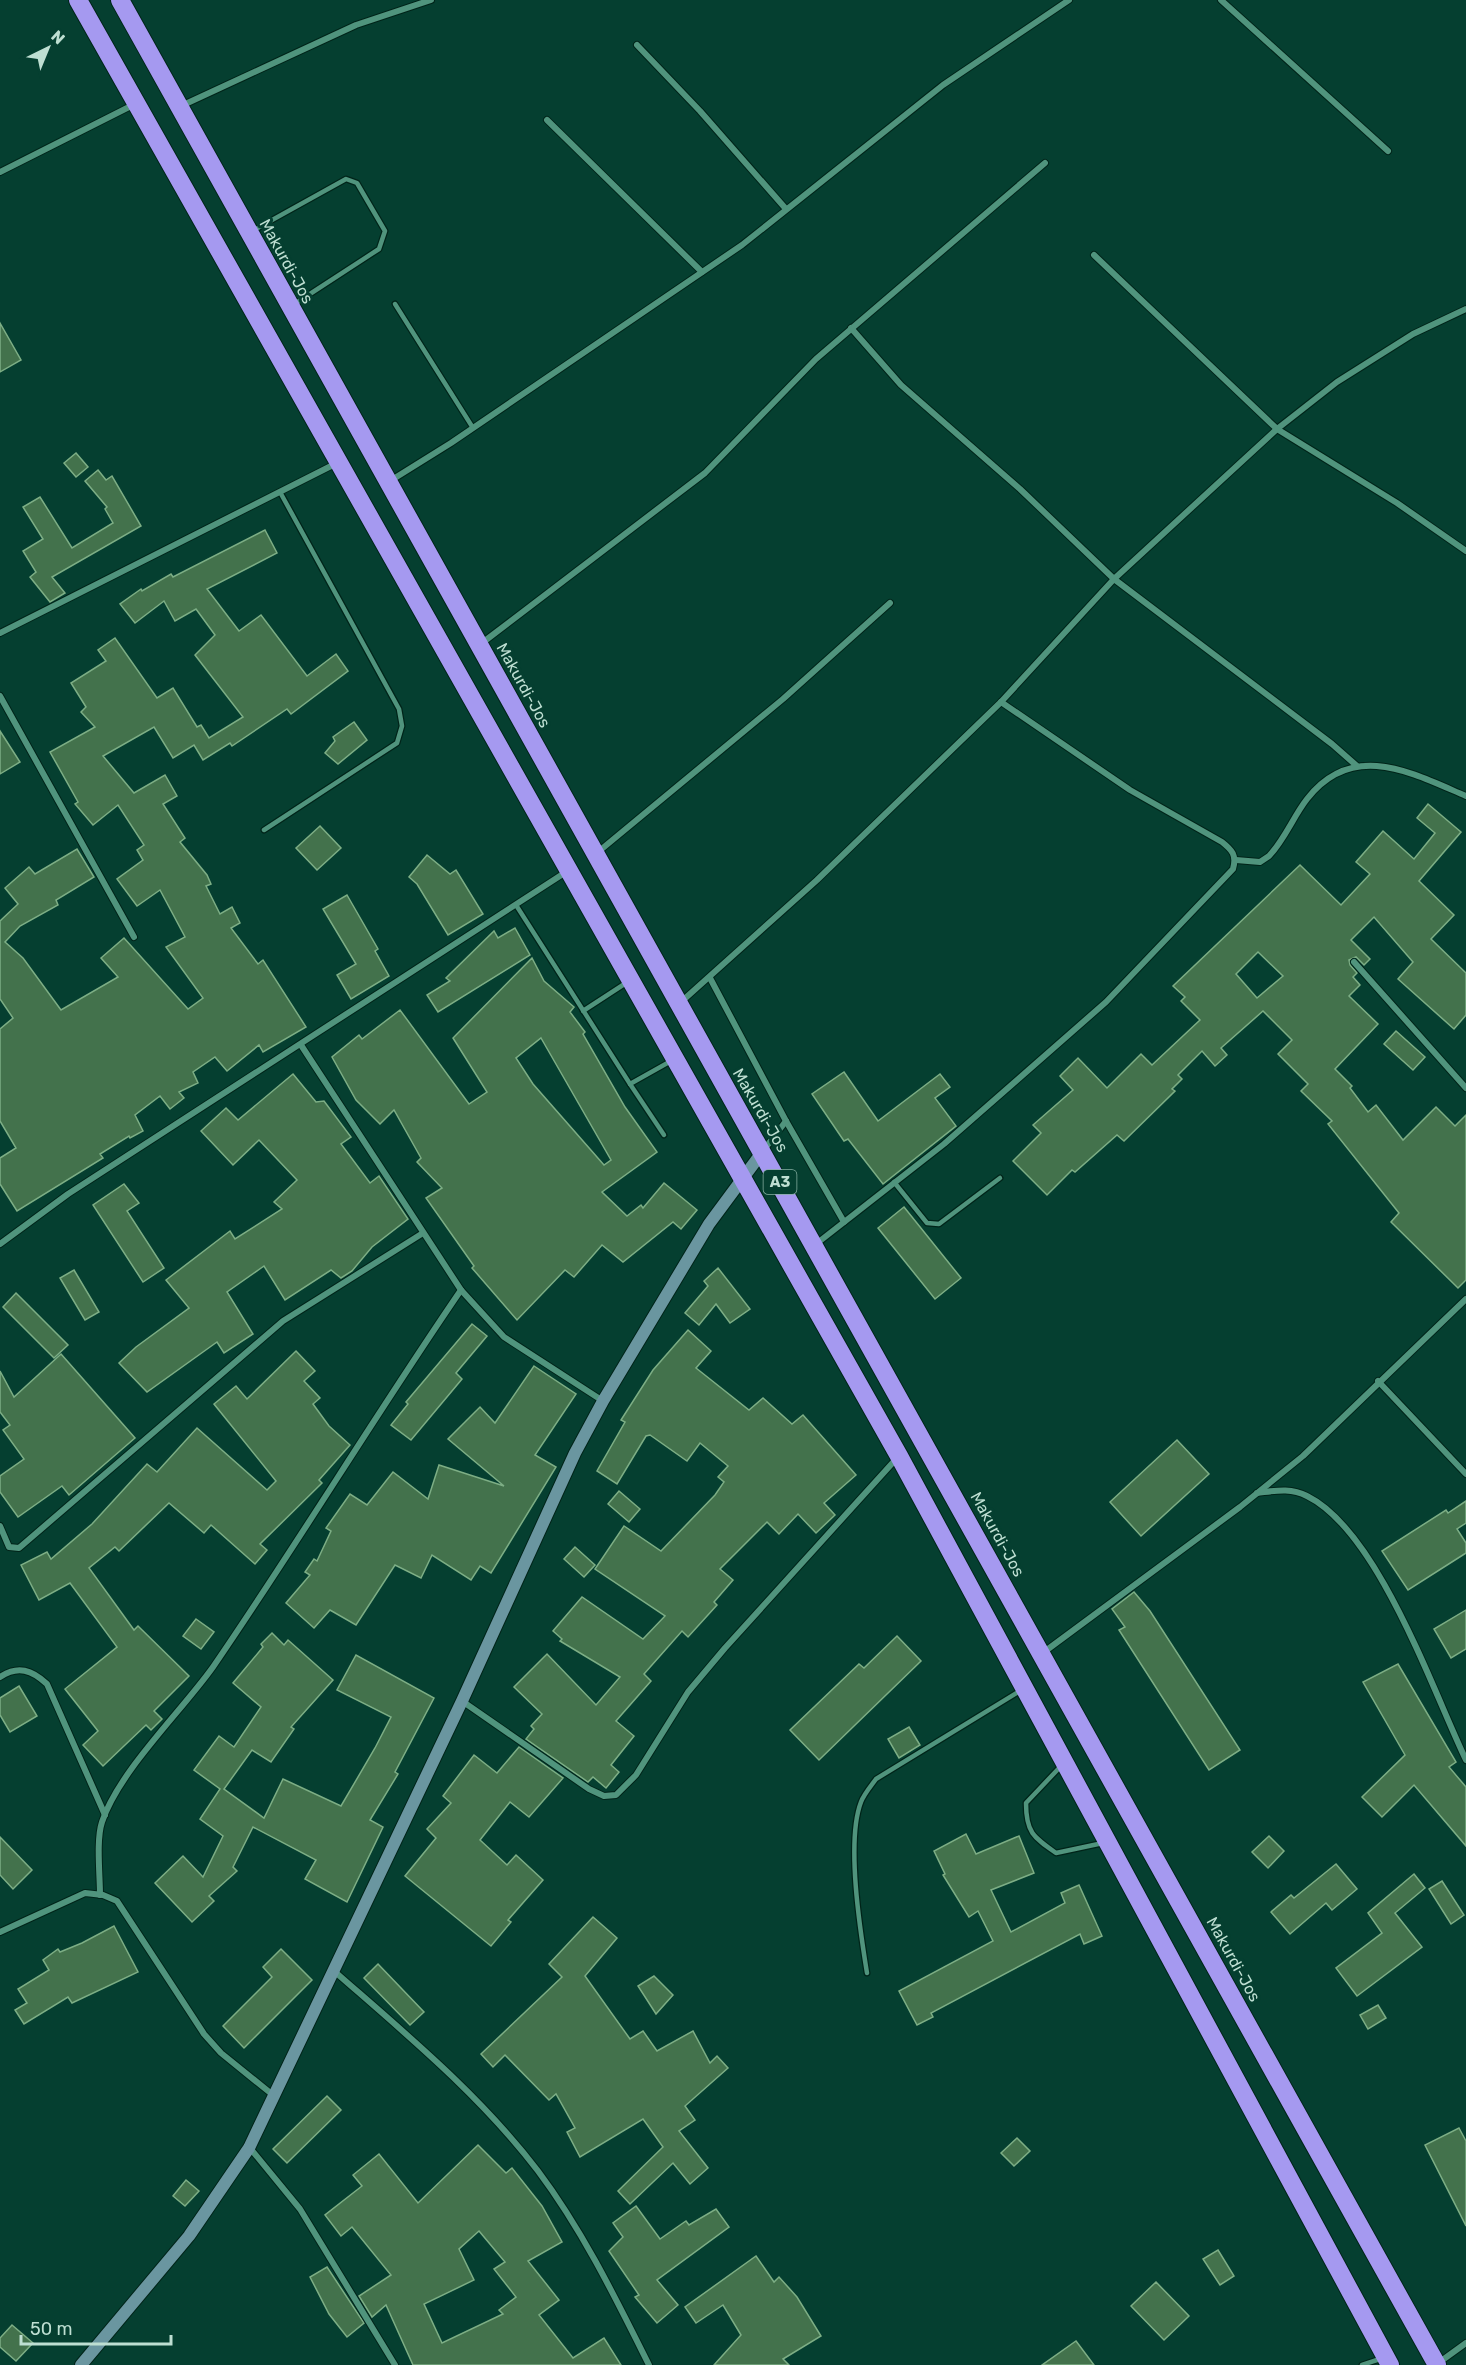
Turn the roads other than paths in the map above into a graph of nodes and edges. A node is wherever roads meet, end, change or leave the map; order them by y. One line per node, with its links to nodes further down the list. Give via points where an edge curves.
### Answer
1 (78, 0): 7 (highway, A3)
2 (120, 0): 8 (highway, Makurdi-Jos / A3)
3 (432, 0): 8 (street, via 357,25)
4 (1069, 0): 13 (street, via 943,85)
5 (1221, 0): 10 (street)
6 (637, 45): 13 (street)
7 (136, 104): 12 (street); 23 (highway, A3)
8 (178, 108): 14 (highway, Makurdi-Jos / A3)
9 (547, 120): 16 (street)
10 (1388, 152)
11 (1045, 164): 20 (street)
12 (0, 172)
13 (786, 209): 16 (street)
14 (249, 233): 18 (highway, Makurdi-Jos / A3); 18 (lane, via 346,179 357,183 385,231 379,249)
15 (1094, 255): 22 (street)
16 (702, 272): 21 (street)
17 (395, 304): 21 (lane)
18 (290, 306): 24 (highway, Makurdi-Jos / A3)
19 (1466, 309): 22 (street, via 1413,334 1337,382)
20 (851, 328): 27 (street, via 901,385 1020,489); 30 (street, via 705,472)
21 (473, 428): 24 (street)
22 (1277, 429): 26 (street); 27 (street)
23 (339, 462): 25 (street); 38 (highway, A3)
24 (390, 482): 30 (highway, Makurdi-Jos / A3)
25 (280, 492): 29 (street); 35 (lane, via 399,709 402,726 397,744)
26 (1466, 551)
27 (1114, 579): 32 (street); 33 (street)
28 (890, 603): 36 (street, via 783,699)
29 (0, 633)
30 (479, 645): 36 (highway, Makurdi-Jos / A3)
31 (0, 696): 40 (street)
32 (1001, 702): 37 (street, via 1130,790 1222,842 1233,851); 42 (street)
33 (1357, 766): 34 (street, via 1382,764); 37 (street, via 1318,786 1269,856 1260,862)
34 (1466, 796)
35 (264, 830)
36 (596, 854): 44 (highway, Makurdi-Jos / A3)
37 (1236, 860): 55 (street, via 1230,874 1106,1002 944,1144)
38 (569, 871): 39 (street); 43 (highway, A3)
39 (516, 905): 45 (lane); 46 (street)
40 (134, 937)
41 (1354, 962): 49 (street)
42 (710, 978): 44 (street); 50 (street)
43 (631, 980): 45 (lane); 47 (highway, A3)
44 (678, 1005): 52 (highway, Makurdi-Jos / A3)
45 (583, 1011): 48 (lane)
46 (301, 1045): 57 (street); 58 (street, via 68,1194)
47 (676, 1058): 48 (lane); 53 (highway, A3)
48 (630, 1084): 51 (lane)
49 (1466, 1088)
50 (786, 1121): 52 (street); 56 (street)
51 (664, 1135)
52 (763, 1151): 53 (main road); 59 (highway, Makurdi-Jos / A3)
53 (743, 1176): 63 (main road, via 709,1224); 64 (highway, A3)
54 (1000, 1178): 55 (lane, via 939,1224 927,1223)
55 (894, 1182): 56 (street)
56 (844, 1222): 59 (street)
57 (423, 1233): 60 (street); 67 (street, via 283,1321 19,1548 9,1547)
58 (0, 1244)
59 (815, 1245): 68 (highway, Makurdi-Jos / A3)
60 (461, 1290): 63 (street, via 504,1337); 74 (street, via 347,1460 280,1569 204,1678 119,1789)
61 (1466, 1299): 62 (street)
62 (1378, 1381): 65 (street); 66 (street, via 1303,1456)
63 (603, 1401): 71 (main road, via 575,1453)
64 (899, 1456): 70 (highway, A3); 71 (street, via 688,1692 636,1775 616,1795 604,1796 589,1789)
65 (1466, 1474)
66 (1257, 1493): 68 (street); 72 (street, via 1281,1490 1306,1495 1331,1514 1365,1552 1398,1611)
67 (0, 1527)
68 (1043, 1654): 88 (highway, Makurdi-Jos / A3)
69 (0, 1677): 74 (street, via 22,1670 33,1672 47,1684)
70 (1025, 1688): 73 (highway, A3); 79 (lane, via 876,1779 861,1801 855,1828 857,1913)
71 (462, 1701): 78 (main road)
72 (1466, 1760)
73 (1065, 1762): 75 (highway, A3); 75 (lane, via 1026,1803 1026,1825 1038,1841 1056,1854)
74 (105, 1815): 76 (street, via 101,1824)
75 (1108, 1842): 83 (highway, A3)
76 (100, 1895): 77 (street, via 85,1893 73,1897); 80 (street, via 122,1907 204,2034)
77 (0, 1932)
78 (334, 1970): 80 (main road); 86 (street, via 438,2061 539,2172 602,2271)
79 (867, 1972)
80 (273, 2095): 81 (main road)
81 (249, 2148): 84 (main road, via 189,2236); 85 (street, via 300,2209)
82 (1466, 2343): 88 (street)
83 (1388, 2361): 87 (lane)
84 (81, 2365)
85 (395, 2365)
86 (649, 2365)
87 (1362, 2365)
88 (1437, 2365)

